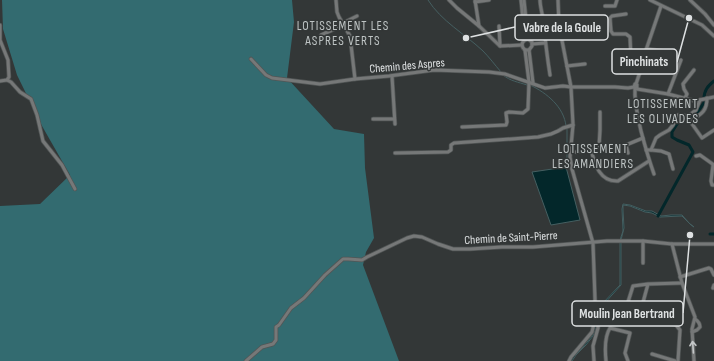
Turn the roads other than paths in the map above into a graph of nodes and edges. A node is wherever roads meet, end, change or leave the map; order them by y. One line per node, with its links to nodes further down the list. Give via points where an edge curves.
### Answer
1 (336, 0): 15 (street, via 337,12)
2 (449, 0): 18 (street)
3 (490, 0): 10 (street)
4 (523, 0): 26 (street)
5 (541, 0): 27 (street)
6 (558, 0): 25 (street)
7 (616, 0): 11 (street, via 615,6)
8 (650, 0): 12 (street)
9 (690, 0): 17 (street)
10 (475, 1): 18 (street)
11 (605, 6)
12 (661, 6): 21 (street, via 702,24); 31 (street)
13 (626, 14): 46 (street, via 610,18 611,32 630,37 631,59 640,64 641,69)
14 (357, 16): 15 (street)
15 (343, 24): 23 (street); 42 (street, via 350,36)
16 (0, 25): 43 (street, via 0,40 8,60)
17 (714, 25)
18 (479, 26): 29 (street)
19 (499, 26): 29 (street)
20 (714, 29): 21 (street)
21 (707, 30): 24 (street)
22 (589, 32): 25 (street, via 575,37)
23 (321, 35)
24 (714, 36)
25 (562, 37): 38 (street)
26 (527, 40): 28 (street); 30 (street, via 522,42)
27 (545, 43): 28 (street); 40 (street)
28 (532, 44): 32 (street)
29 (500, 46): 30 (street)
30 (522, 46): 32 (street)
31 (647, 48): 33 (street); 34 (street)
32 (527, 50): 45 (street)
33 (662, 51)
34 (645, 53)
35 (251, 59): 42 (street, Chemin des Aspres, via 272,78 320,84)
36 (681, 60): 48 (street)
37 (586, 64): 38 (street)
38 (567, 66): 47 (street)
39 (694, 70): 50 (street, via 683,84 687,94)
40 (550, 75)
41 (392, 76): 42 (street, Chemin des Aspres); 45 (street, Chemin des Aspres, via 434,70 488,72 505,74); 55 (street)
42 (355, 79)
43 (7, 80): 44 (street); 73 (street, via 31,99 38,115 43,141 62,165)
44 (0, 81)
45 (531, 83): 47 (street, Chemin des Aspres, via 545,88); 58 (street, via 528,109 523,113 506,113 506,125)
46 (635, 86): 47 (street, Chemin des Aspres); 48 (street, Chemin des Aspres, via 637,89); 60 (street, via 636,110)
47 (571, 88): 57 (street)
48 (668, 94): 50 (street, Chemin des Aspres)
49 (714, 97): 51 (street)
50 (685, 98): 52 (street, Chemin des Aspres)
51 (707, 98): 52 (street); 59 (street, via 706,108 690,121 702,138)
52 (700, 100): 63 (street, via 696,110 691,114 678,115 669,130 656,138)
53 (600, 112): 61 (street, via 599,147)
54 (373, 119): 55 (street)
55 (394, 119): 56 (street)
56 (395, 124)
57 (573, 125): 65 (street, via 552,134 531,138 454,144 448,152); 74 (street, via 570,157 572,169)
58 (462, 127)
59 (714, 130)
60 (643, 138): 62 (street); 66 (street, via 626,146)
61 (591, 150): 64 (street); 68 (street, via 598,171 612,182 618,181)
62 (646, 150): 63 (street); 68 (street)
63 (651, 150): 70 (street, via 669,154)
64 (576, 152)
65 (395, 153)
66 (628, 153)
67 (696, 156): 69 (street, via 700,155)
68 (649, 161): 71 (street)
69 (714, 165): 72 (street)
70 (673, 169)
71 (654, 174)
72 (714, 185)
73 (75, 189)
74 (593, 242): 75 (street, Chemin de Saint-Pierre); 84 (street); 88 (street, Chemin de Saint-Pierre, via 453,249 414,236 359,261 343,259 291,308 276,327 276,340 273,344 262,348)
75 (643, 242): 76 (street, Chemin de Saint-Pierre); 78 (street)
76 (672, 244): 77 (street, Chemin de Saint-Pierre); 80 (street)
77 (714, 244)
78 (642, 263)
79 (714, 275): 80 (street, via 709,268)
80 (680, 277): 81 (street)
81 (682, 283): 82 (street); 83 (street)
82 (648, 284): 82 (street, via 633,286 628,302 630,305 642,306)
83 (695, 319): 86 (street); 86 (street, via 700,327)
84 (596, 321): 89 (street, via 592,332); 90 (street, via 598,328 593,346)
85 (668, 323): 94 (street, via 676,325 680,330)
86 (692, 332): 95 (street, one-way to 86)
87 (652, 354): 93 (street)
88 (246, 361)
89 (569, 361)
90 (594, 361)
91 (606, 361): 92 (street, via 606,343 610,328 630,333 625,353)
92 (628, 361)
93 (675, 361)
94 (678, 361)
95 (694, 361)

